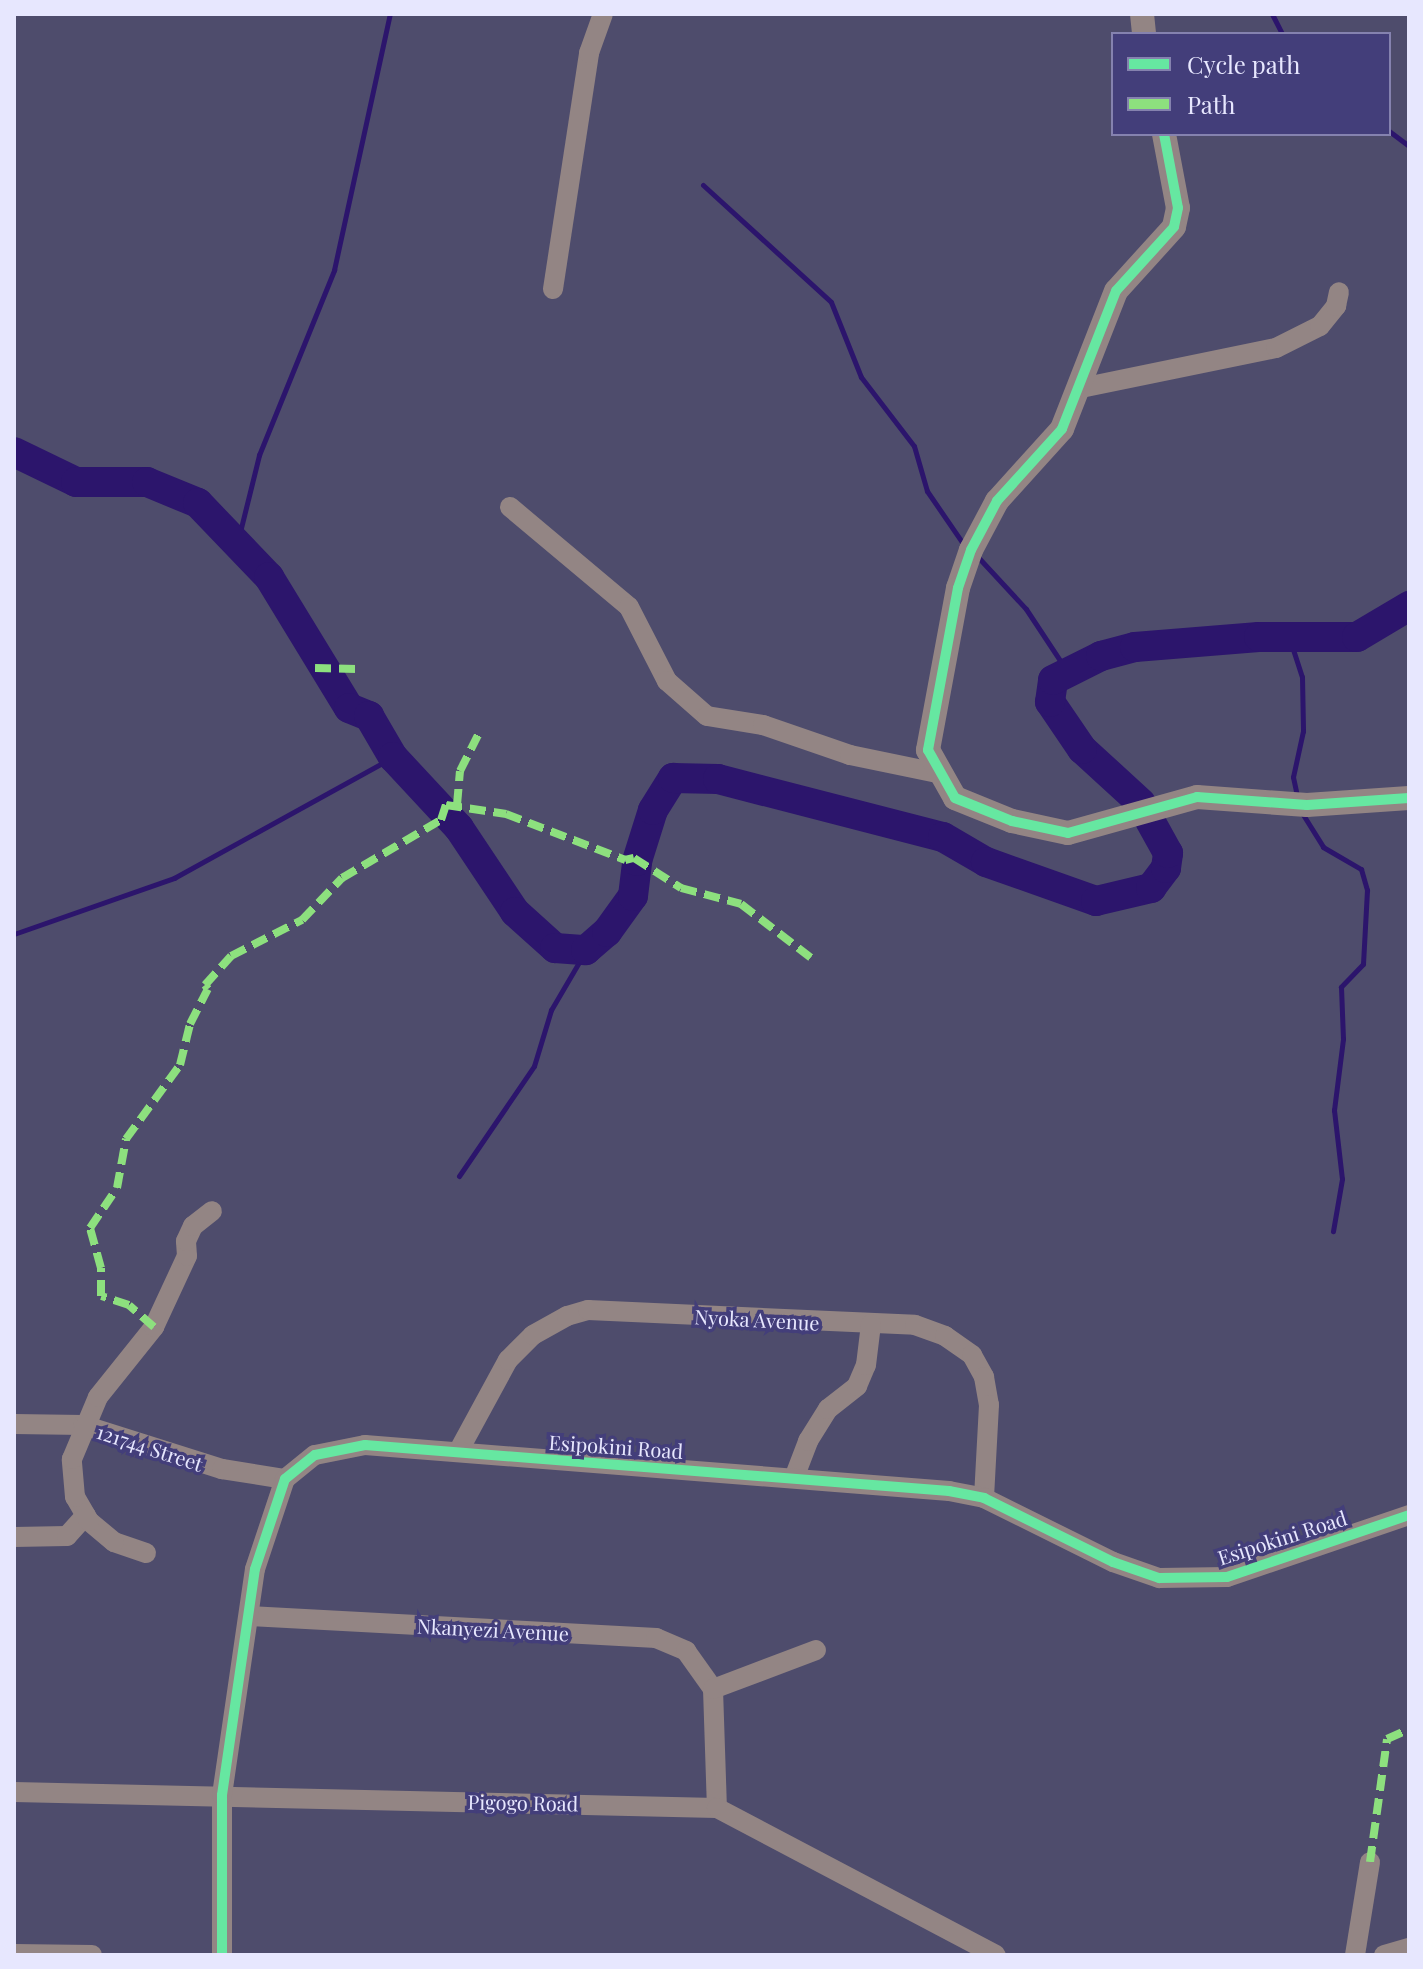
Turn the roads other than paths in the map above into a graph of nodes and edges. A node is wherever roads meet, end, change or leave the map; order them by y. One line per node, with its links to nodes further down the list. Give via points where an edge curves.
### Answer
1 (603, 14): 3 (street, via 589,53)
2 (1164, 136): 5 (street, via 1178,208 1174,227 1116,291)
3 (553, 289)
4 (1339, 292): 5 (street, via 1320,326 1276,348)
5 (1081, 388): 7 (street, via 1062,429 997,501 971,550 931,724 928,750)
6 (510, 507): 7 (street, via 629,607 667,681 707,716 763,725 850,755)
7 (937, 773): 8 (street, via 955,798 973,809 1068,833 1197,797 1307,805)
8 (1409, 798)
9 (212, 1211): 12 (street, via 186,1241 187,1256 154,1327 98,1397)
10 (871, 1324): 13 (street, Nyoka Avenue, via 588,1310 567,1316 533,1335 508,1360); 14 (street, via 866,1365 857,1386 828,1409); 16 (street, Nyoka Avenue, via 915,1325 945,1336 978,1364 989,1405)
11 (14, 1424): 12 (street, 121744 Street)
12 (83, 1425): 15 (street, 121744 Street, via 222,1469); 17 (street, via 72,1459 75,1497)
13 (458, 1452): 14 (street, Esipokini Road); 15 (street, Esipokini Road, via 337,1447 303,1461)
14 (794, 1478): 16 (street, Esipokini Road)
15 (285, 1479): 21 (street, via 263,1537)
16 (984, 1498): 18 (street, Esipokini Road, via 1113,1562 1159,1578 1197,1580 1273,1563)
17 (86, 1515): 19 (street, via 67,1536); 20 (street, via 114,1542)
18 (1409, 1515)
19 (14, 1537)
20 (146, 1553)
21 (251, 1616): 23 (street, Nkanyezi Avenue, via 656,1638 686,1651); 25 (street)
22 (816, 1650): 23 (street)
23 (713, 1689): 26 (street)
24 (14, 1792): 25 (street, Pigogo Road)
25 (222, 1795): 26 (street, Pigogo Road); 31 (street)
26 (717, 1808): 32 (street, Pigogo Road)
27 (1370, 1862): 33 (street)
28 (1409, 1948): 34 (street)
29 (14, 1954): 30 (street)
30 (92, 1955)
31 (222, 1955)
32 (996, 1955)
33 (1355, 1955)
34 (1384, 1955)

